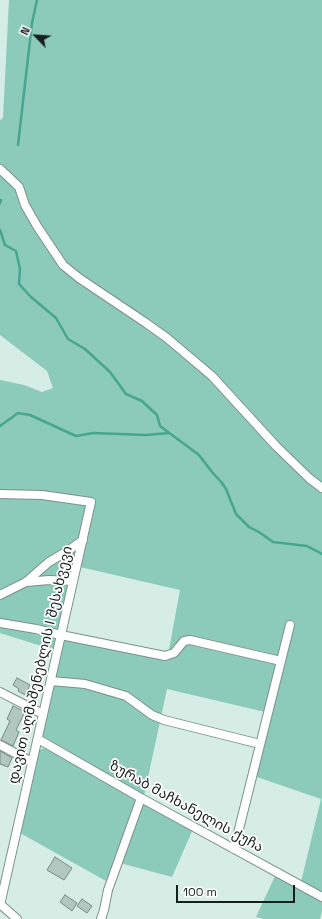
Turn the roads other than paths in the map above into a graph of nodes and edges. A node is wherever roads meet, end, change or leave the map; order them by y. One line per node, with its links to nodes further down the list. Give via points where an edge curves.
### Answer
1 (0, 169): 2 (street, via 19,187 25,206 63,265 167,338 212,376 276,446)
2 (322, 488)
3 (0, 494): 4 (street, დავით აღმაშენებლის I შესახვევი, via 42,495 91,502)
4 (83, 540): 5 (street, დავით აღმაშენებლის I შესახვევი); 6 (street, via 49,562)
5 (73, 581): 6 (street); 10 (street, დავით აღმაშენებლის I შესახვევი)
6 (26, 582): 7 (street)
7 (0, 595)
8 (0, 623): 10 (street)
9 (290, 625): 11 (street)
10 (61, 635): 11 (street, via 165,656 174,653 184,641 190,640); 12 (street, დავით აღმაშენებლის I შესახვევი)
11 (281, 661): 16 (street)
12 (51, 680): 14 (street, დავით აღმაშენებლის I შესახვევი); 16 (street, via 85,684 126,696 152,715 164,720)
13 (0, 692): 14 (street)
14 (43, 714): 15 (street, დავით აღმაშენებლის I შესახვევი)
15 (38, 739): 18 (street, დავით აღმაშენებლის I შესახვევი); 19 (street, ზურაბ მაჩხანელის ქუჩა)
16 (260, 744): 20 (street)
17 (0, 745): 18 (street)
18 (32, 762): 22 (street, დავით აღმაშენებლის I შესახვევი)
19 (141, 798): 20 (street, ზურაბ მაჩხანელის ქუჩა); 25 (street, via 108,890)
20 (234, 849): 21 (street, ზურაბ მაჩხანელის ქუჩა)
21 (322, 897)
22 (2, 906): 23 (street, დავით აღმაშენებლის I შესახვევი); 24 (street)
23 (4, 919)
24 (17, 919)
25 (101, 919)

